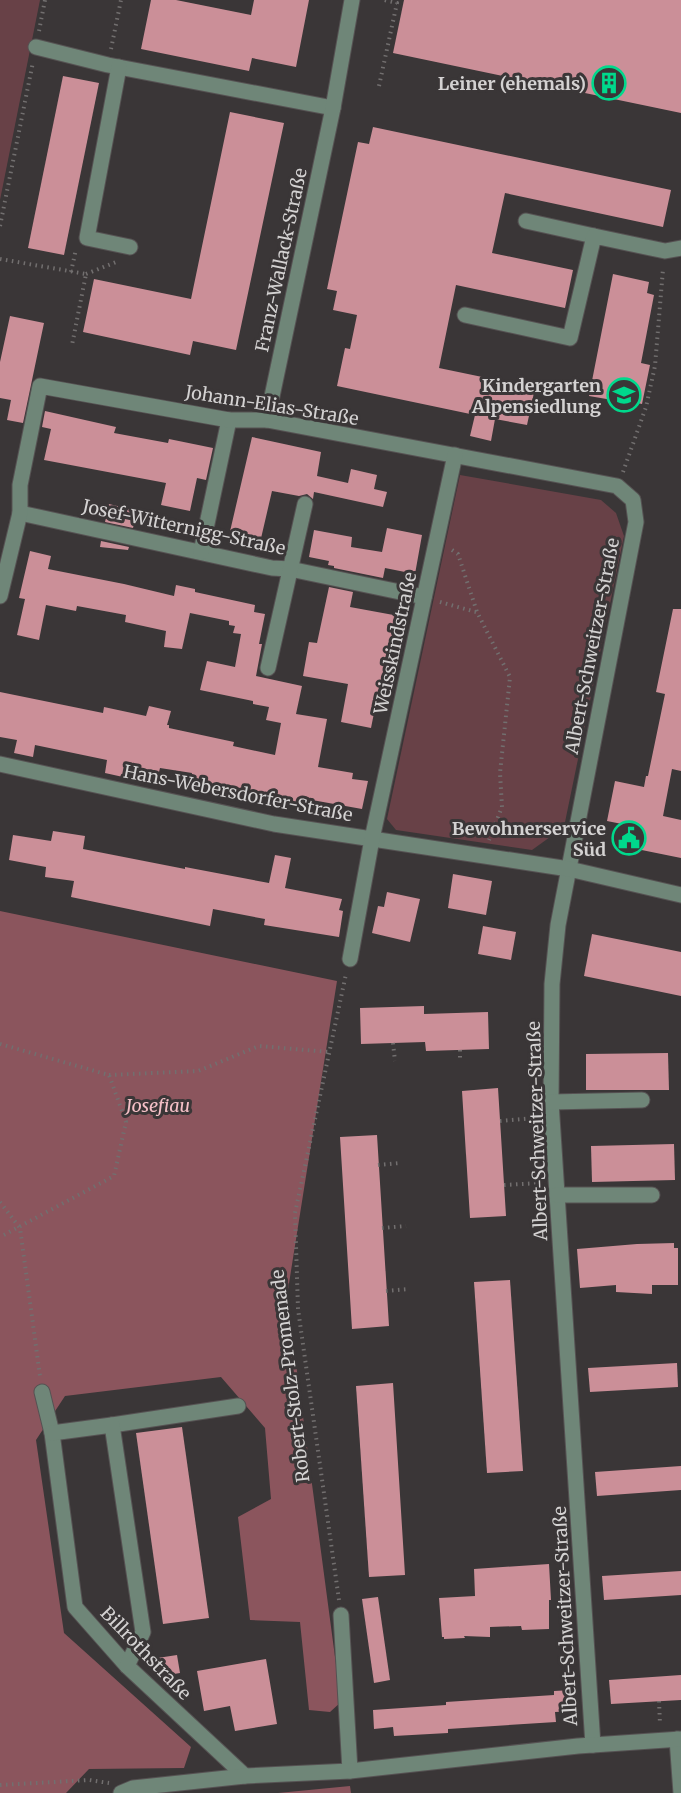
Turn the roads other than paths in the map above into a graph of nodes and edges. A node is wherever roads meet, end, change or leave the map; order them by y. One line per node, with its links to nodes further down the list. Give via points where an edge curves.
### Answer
1 (352, 0): 4 (street, Franz-Wallack-Straße)
2 (36, 47): 3 (street)
3 (114, 66): 4 (street); 7 (street, via 87,238)
4 (333, 108): 11 (street, Franz-Wallack-Straße)
5 (526, 221): 6 (street)
6 (594, 236): 8 (street, via 665,251); 9 (street, via 570,338)
7 (130, 247)
8 (681, 248)
9 (465, 315)
10 (229, 420): 11 (street, Johann-Elias-Straße); 14 (street, Johann-Elias-Straße, via 40,386 20,485); 16 (street)
11 (267, 420): 12 (street, Johann-Elias-Straße)
12 (455, 456): 15 (street, Johann-Elias-Straße, via 617,486 633,500); 19 (street, Weisskindstraße)
13 (305, 504): 17 (street)
14 (20, 513): 16 (street, Josef-Witternigg-Straße); 18 (street)
15 (636, 522): 23 (street, Albert-Schweitzer-Straße)
16 (201, 552): 17 (street, Josef-Witternigg-Straße)
17 (290, 569): 19 (street, Josef-Witternigg-Straße); 20 (street)
18 (0, 596)
19 (424, 597): 22 (street, Weisskindstraße)
20 (268, 668)
21 (0, 764): 22 (street, Hans-Webersdorfer-Straße, via 274,824)
22 (372, 839): 23 (street, Hans-Webersdorfer-Straße); 25 (street)
23 (569, 869): 24 (street, Hans-Webersdorfer-Straße); 27 (street, Albert-Schweitzer-Straße, via 552,984)
24 (681, 895)
25 (350, 959)
26 (642, 1100): 27 (street)
27 (552, 1109): 28 (street, Albert-Schweitzer-Straße)
28 (556, 1189): 29 (street); 37 (street, Albert-Schweitzer-Straße)
29 (652, 1195)
30 (42, 1392): 33 (street, Billrothstraße)
31 (238, 1406): 32 (street)
32 (112, 1425): 33 (street); 35 (street, via 143,1632)
33 (52, 1433): 35 (street, Billrothstraße, via 75,1607)
34 (341, 1615): 38 (street)
35 (127, 1666): 39 (street, Billrothstraße)
36 (679, 1739): 37 (street); 41 (street)
37 (593, 1745): 38 (street)
38 (350, 1771): 39 (street)
39 (244, 1776): 40 (street)
40 (127, 1790)
41 (681, 1793)

